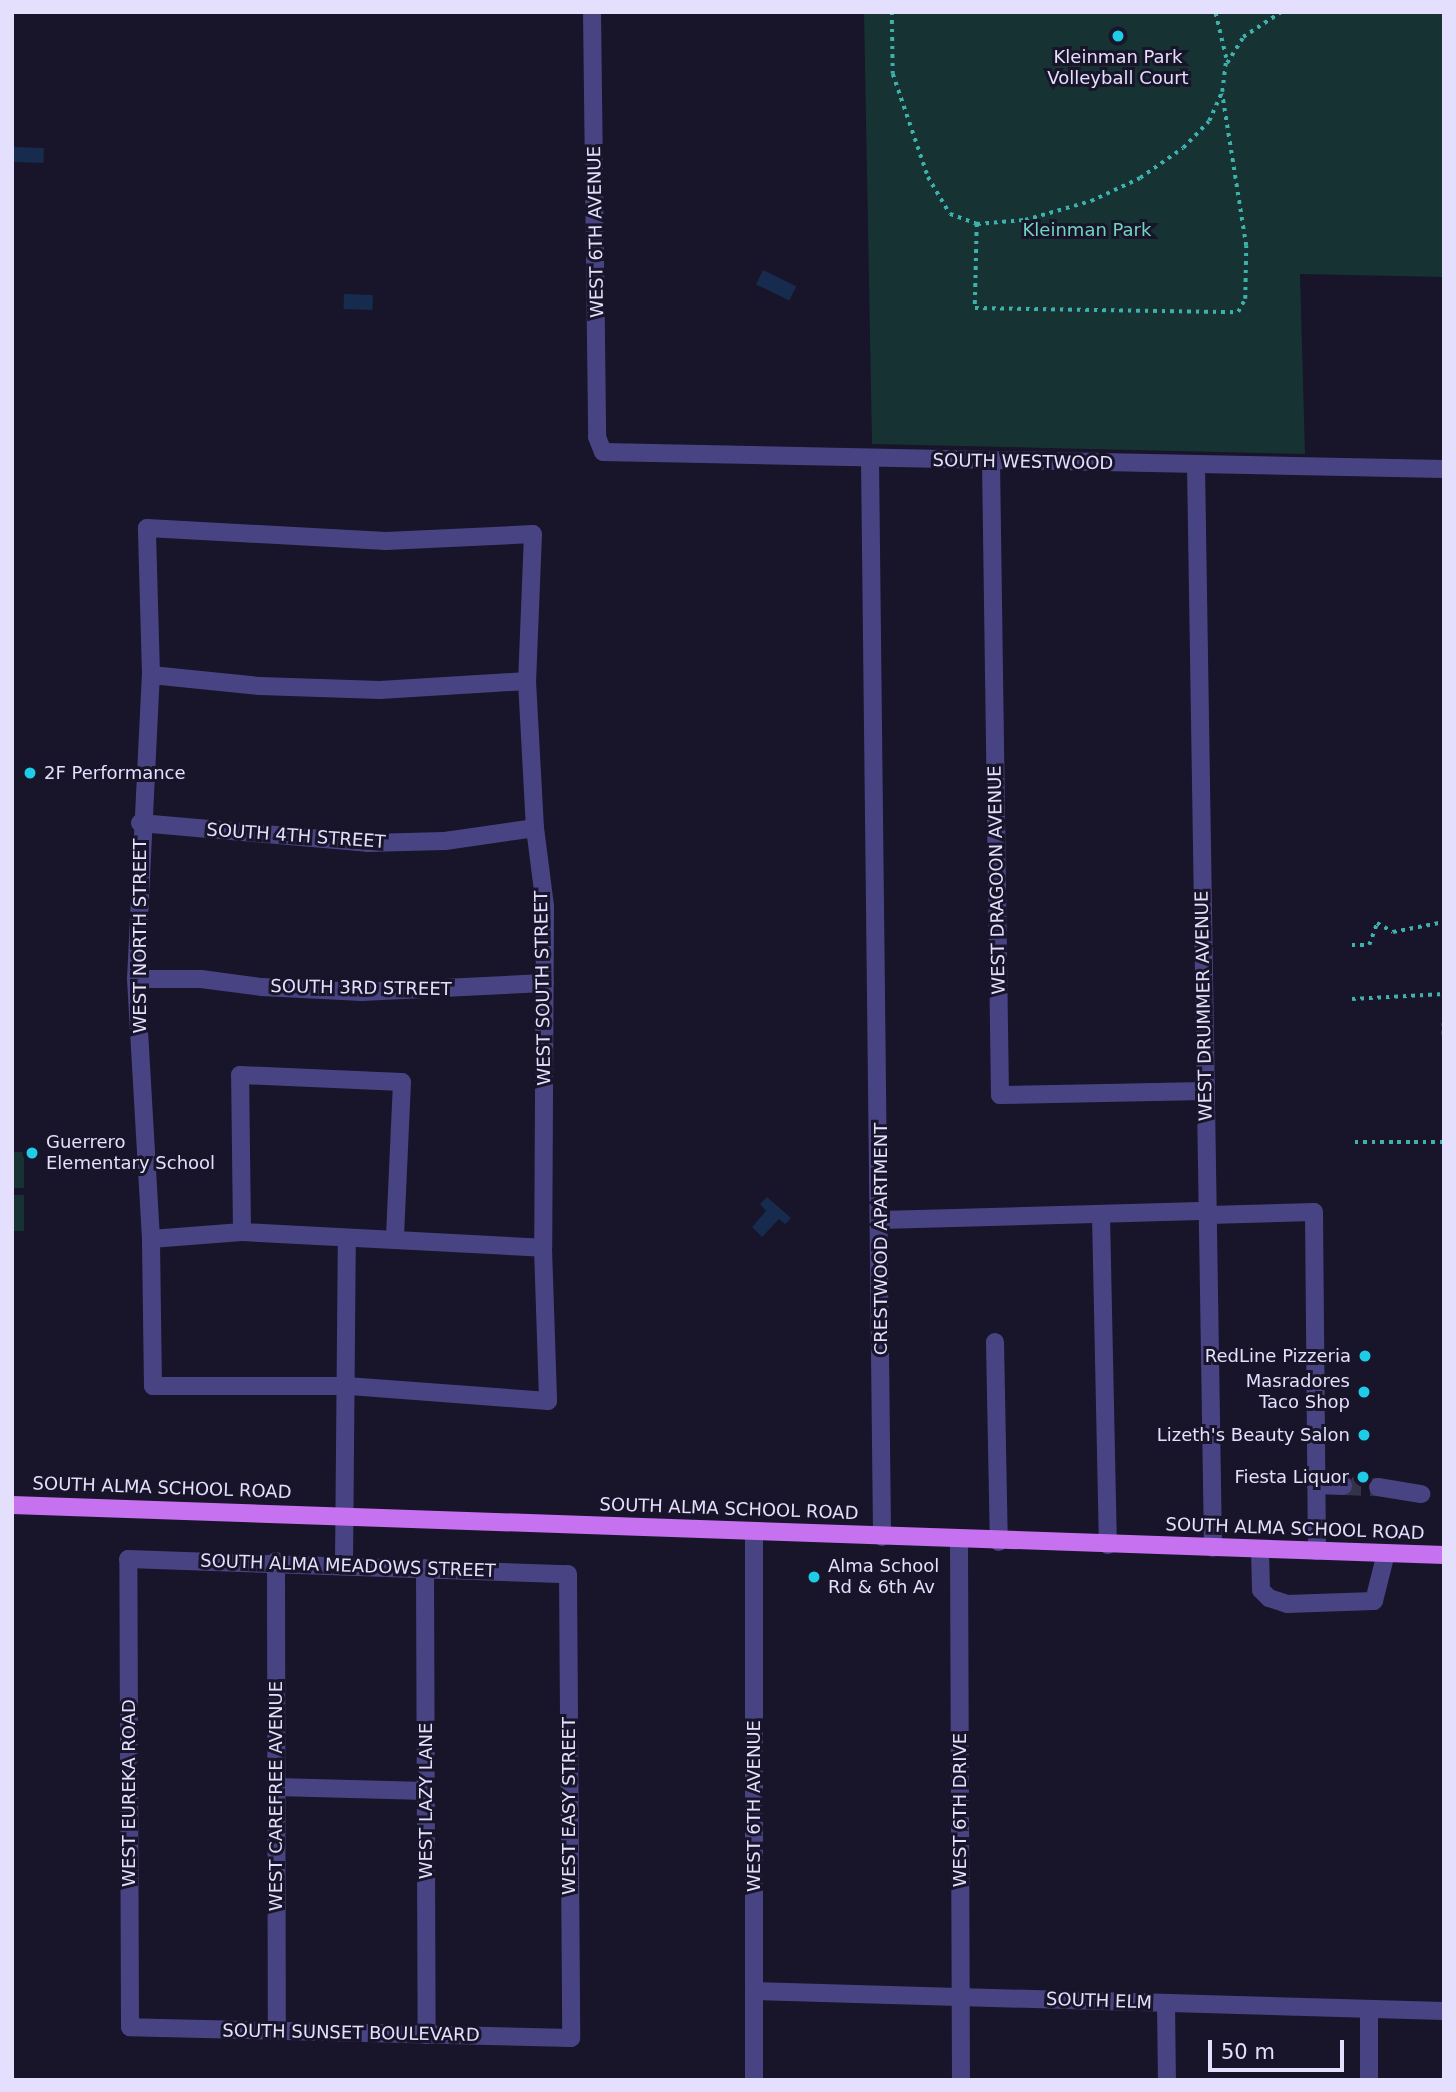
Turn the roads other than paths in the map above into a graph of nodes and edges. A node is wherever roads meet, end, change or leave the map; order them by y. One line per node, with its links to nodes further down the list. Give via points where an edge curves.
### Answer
1 (592, 12): 2 (street, WEST 6TH AVENUE, via 597,437)
2 (603, 452): 3 (street, SOUTH WESTWOOD)
3 (870, 459): 4 (street, SOUTH WESTWOOD); 17 (street, CRESTWOOD APARTMENT)
4 (991, 461): 5 (street, SOUTH WESTWOOD); 14 (street, WEST DRAGOON AVENUE, via 1000,1094)
5 (1196, 464): 6 (street, SOUTH WESTWOOD); 14 (street, WEST DRUMMER AVENUE)
6 (1444, 469)
7 (146, 528): 8 (street, WEST NORTH STREET); 9 (street, WEST SOUTH STREET, via 386,541 533,534)
8 (151, 675): 9 (street, via 260,686 380,690); 10 (street, WEST NORTH STREET)
9 (527, 681): 11 (street, WEST SOUTH STREET)
10 (140, 823): 11 (street, SOUTH 4TH STREET, via 367,843 445,841); 12 (street, WEST NORTH STREET)
11 (535, 828): 13 (street, WEST SOUTH STREET, via 545,906)
12 (136, 979): 13 (street, SOUTH 3RD STREET, via 201,979 262,988 362,992); 20 (street, WEST NORTH STREET)
13 (545, 983): 22 (street, WEST SOUTH STREET)
14 (1206, 1091): 15 (street, WEST DRUMMER AVENUE)
15 (1208, 1213): 16 (street); 25 (street, via 1314,1212); 36 (street, WEST DRUMMER AVENUE)
16 (1101, 1215): 17 (street); 35 (street)
17 (881, 1220): 32 (street, CRESTWOOD APARTMENT)
18 (242, 1233): 19 (street, via 240,1075 402,1082); 20 (street); 21 (street)
19 (395, 1237): 21 (street); 22 (street)
20 (151, 1239): 24 (street, WEST NORTH STREET, via 153,1386)
21 (347, 1239): 24 (street)
22 (543, 1248): 24 (street, WEST SOUTH STREET, via 548,1401)
23 (995, 1342): 34 (street)
24 (346, 1386): 30 (street)
25 (1316, 1485): 26 (street); 38 (street)
26 (1343, 1486)
27 (1378, 1487): 28 (street)
28 (1421, 1494)
29 (12, 1505): 30 (main road, SOUTH ALMA SCHOOL ROAD)
30 (346, 1515): 31 (main road, SOUTH ALMA SCHOOL ROAD); 43 (street)
31 (754, 1531): 32 (main road, SOUTH ALMA SCHOOL ROAD); 48 (street, WEST 6TH AVENUE)
32 (882, 1537): 33 (main road, SOUTH ALMA SCHOOL ROAD)
33 (958, 1541): 34 (main road, SOUTH ALMA SCHOOL ROAD); 49 (street, WEST 6TH DRIVE)
34 (999, 1542): 35 (main road, SOUTH ALMA SCHOOL ROAD)
35 (1108, 1545): 36 (main road, SOUTH ALMA SCHOOL ROAD)
36 (1213, 1548): 37 (main road, SOUTH ALMA SCHOOL ROAD)
37 (1260, 1549): 38 (main road, SOUTH ALMA SCHOOL ROAD); 39 (street, via 1261,1590 1287,1604 1374,1601)
38 (1317, 1551): 39 (main road, SOUTH ALMA SCHOOL ROAD)
39 (1386, 1553): 40 (main road, SOUTH ALMA SCHOOL ROAD)
40 (1444, 1555)
41 (128, 1559): 42 (street, SOUTH ALMA MEADOWS STREET); 53 (street, WEST EUREKA ROAD)
42 (276, 1561): 43 (street, SOUTH ALMA MEADOWS STREET); 46 (street, WEST CAREFREE AVENUE)
43 (344, 1563): 44 (street, SOUTH ALMA MEADOWS STREET)
44 (425, 1568): 45 (street, SOUTH ALMA MEADOWS STREET); 47 (street, WEST LAZY LANE)
45 (568, 1574): 56 (street, WEST EASY STREET)
46 (276, 1787): 47 (street); 54 (street, WEST CAREFREE AVENUE)
47 (426, 1791): 55 (street, WEST LAZY LANE)
48 (754, 1991): 49 (street, SOUTH ELM); 57 (street, WEST 6TH AVENUE)
49 (961, 1997): 50 (street, SOUTH ELM); 58 (street, WEST 6TH DRIVE)
50 (1166, 2003): 51 (street, SOUTH ELM); 59 (street)
51 (1369, 2009): 52 (street, SOUTH ELM); 60 (street)
52 (1444, 2011)
53 (130, 2028): 54 (street, SOUTH SUNSET BOULEVARD)
54 (277, 2031): 55 (street, SOUTH SUNSET BOULEVARD)
55 (427, 2035): 56 (street, SOUTH SUNSET BOULEVARD)
56 (571, 2038)
57 (754, 2080)
58 (961, 2080)
59 (1167, 2080)
60 (1369, 2080)

